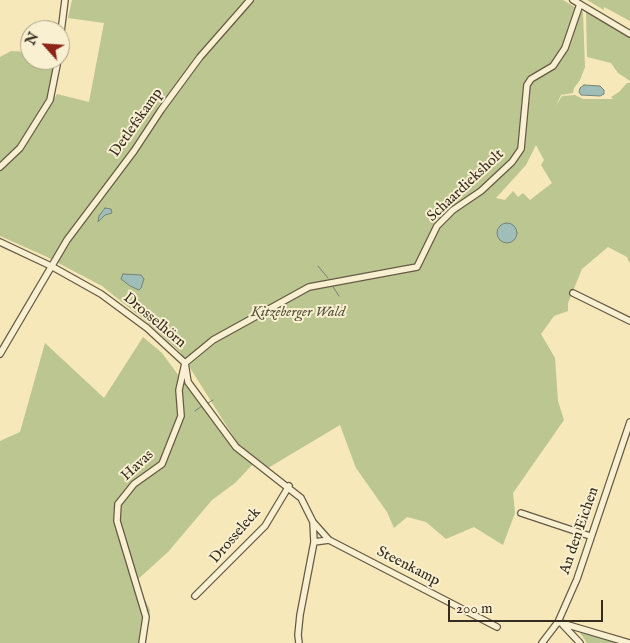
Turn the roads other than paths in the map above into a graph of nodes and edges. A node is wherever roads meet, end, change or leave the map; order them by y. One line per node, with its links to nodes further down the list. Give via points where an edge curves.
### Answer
1 (65, 0): 5 (street)
2 (250, 0): 10 (street, Detlefskamp, via 200,57)
3 (573, 0): 4 (street)
4 (580, 4): 6 (street); 14 (street, Schaardieksholt, via 565,48 553,66 531,79 527,86 521,149 481,192 453,210 437,226 417,267 309,287 213,340)
5 (62, 20)
6 (630, 34)
7 (56, 70): 8 (street, via 50,100 20,148)
8 (0, 167)
9 (0, 242): 10 (street, Drosselhörn)
10 (51, 266): 13 (street, Detlefskamp); 14 (street, Drosselhörn, via 101,294 147,328)
11 (574, 294): 12 (street)
12 (630, 321)
13 (0, 354)
14 (184, 363): 16 (street, Drosselhörn, via 188,382 236,446); 25 (street, Havas, via 179,390 181,416 162,464 134,484 118,504 117,521 146,617)
15 (630, 422): 19 (street, An den Eichen)
16 (289, 486): 18 (street, Drosselhörn, via 301,498); 22 (street, Drosseleck, via 265,526)
17 (521, 513): 19 (street)
18 (313, 522): 20 (street, Steenkamp); 21 (street, Drosselhörn)
19 (590, 536): 23 (street, An den Eichen)
20 (329, 540): 21 (street); 24 (street, Steenkamp)
21 (314, 542): 26 (street, Drosselhörn, via 300,615)
22 (195, 596)
23 (561, 623): 27 (street, An den Eichen); 28 (street); 29 (street)
24 (497, 627)
25 (142, 643)
26 (299, 643)
27 (542, 643)
28 (580, 643)
29 (629, 643)

